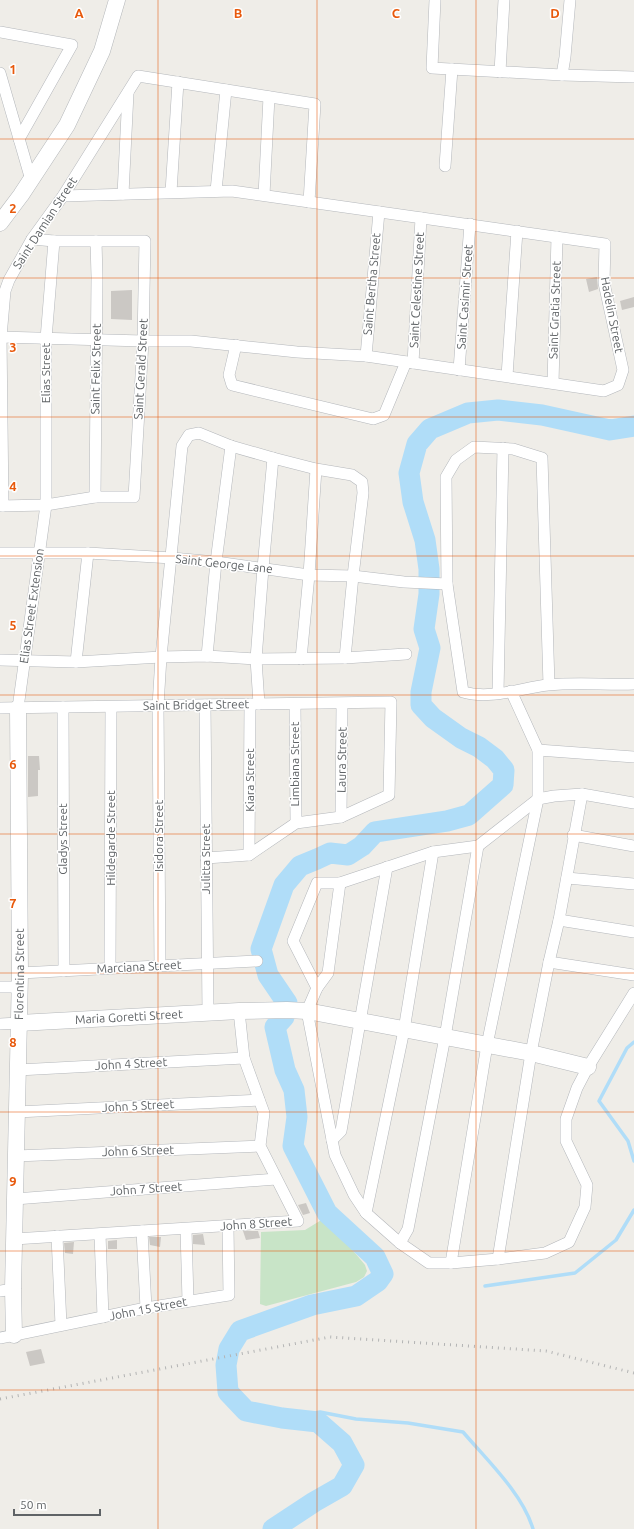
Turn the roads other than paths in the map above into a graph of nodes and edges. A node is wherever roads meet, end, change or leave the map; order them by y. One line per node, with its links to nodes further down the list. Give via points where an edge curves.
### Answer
1 (117, 0): 17 (street, via 102,51 77,105)
2 (435, 0): 6 (street, via 432,68)
3 (504, 0): 7 (street)
4 (570, 0): 9 (street)
5 (0, 32): 15 (street, via 72,45)
6 (452, 69): 7 (street); 16 (street)
7 (500, 72): 9 (street)
8 (0, 73): 15 (street)
9 (562, 75): 10 (street)
10 (634, 77)
11 (178, 82): 12 (street); 13 (street, Saint Damian Street, via 138,76); 19 (street)
12 (226, 90): 14 (street); 18 (street)
13 (128, 92): 20 (street); 22 (street, Saint Damian Street)
14 (269, 96): 21 (street); 23 (street, via 315,104)
15 (19, 138): 17 (street)
16 (445, 166)
17 (31, 180): 26 (street)
18 (216, 191): 19 (street); 21 (street)
19 (171, 192): 20 (street)
20 (123, 194): 22 (street)
21 (264, 195): 23 (street)
22 (63, 196): 30 (street, Saint Damian Street)
23 (309, 202): 24 (street)
24 (379, 212): 25 (street); 38 (street, Saint Bertha Street)
25 (421, 218): 27 (street); 39 (street, Saint Celestine Street)
26 (0, 222)
27 (470, 224): 28 (street); 40 (street, Saint Casimir Street)
28 (517, 231): 29 (street); 41 (street)
29 (557, 237): 42 (street, Saint Gratia Street); 42 (street, Hadelin Street, via 605,244 604,282 623,370 618,385 604,390)
30 (32, 239): 32 (street); 33 (street, Saint Damian Street, via 7,285)
31 (96, 240): 32 (street); 35 (street, Saint Felix Street); 36 (street, Saint Gerald Street, via 145,241)
32 (54, 241): 34 (street, Elias Street)
33 (0, 337): 34 (street); 49 (street, Saint Damian Street)
34 (46, 339): 35 (street); 48 (street, Elias Street)
35 (96, 340): 36 (street); 47 (street, Saint Felix Street)
36 (143, 341): 37 (street, via 191,340); 47 (street, Saint Gerald Street, via 134,497)
37 (236, 345): 38 (street); 39 (street, Saint Celestine Street, via 229,375 232,385 373,419 384,415)
38 (366, 356): 39 (street)
39 (410, 363): 40 (street)
40 (459, 370): 41 (street)
41 (507, 376): 42 (street)
42 (553, 383)
43 (231, 446): 45 (street); 53 (street, Isidora Street, via 199,433 189,435 185,440 182,446); 54 (street)
44 (503, 448): 58 (street, via 474,447 456,460 446,477); 69 (street, via 542,458); 71 (street)
45 (273, 458): 46 (street); 55 (street, Kiara Street)
46 (316, 469): 56 (street); 57 (street, via 352,475 362,482 363,493)
47 (95, 497): 48 (street)
48 (46, 504): 49 (street); 52 (street, Elias Street Extension)
49 (1, 506)
50 (0, 553): 52 (street, Saint George Lane)
51 (88, 553): 52 (street, Saint George Lane); 53 (street, Saint George Lane); 67 (street)
52 (39, 554): 66 (street, Elias Street Extension)
53 (172, 558): 54 (street, Saint George Lane); 61 (street, Isidora Street)
54 (216, 562): 55 (street, Saint George Lane); 60 (street)
55 (263, 568): 56 (street, Saint George Lane); 62 (street, Kiara Street)
56 (309, 575): 57 (street, Saint George Lane); 64 (street)
57 (353, 576): 58 (street, Saint George Lane); 63 (street)
58 (444, 584): 71 (street, via 463,692 473,695)
59 (406, 654): 63 (street)
60 (207, 656): 61 (street); 62 (street)
61 (161, 657): 67 (street); 75 (street, Isidora Street)
62 (256, 658): 64 (street); 72 (street, Kiara Street)
63 (345, 658): 64 (street)
64 (301, 659)
65 (0, 660): 66 (street)
66 (24, 661): 67 (street); 80 (street, Elias Street Extension)
67 (76, 662)
68 (634, 684): 69 (street)
69 (549, 685): 70 (street)
70 (511, 691): 71 (street); 81 (street)
71 (498, 693)
72 (254, 704): 73 (street, Saint Bridget Street); 76 (street, Saint Bridget Street); 92 (street, Kiara Street)
73 (295, 704): 74 (street, Saint Bridget Street); 87 (street, Limbiana Street)
74 (342, 704): 86 (street, Laura Street); 86 (street, Saint Bridget Street, via 391,702 389,795)
75 (158, 706): 76 (street, Saint Bridget Street); 78 (street, Saint Bridget Street); 103 (street, Isidora Street)
76 (205, 706): 93 (street, Julitta Street)
77 (63, 707): 78 (street, Saint Bridget Street); 80 (street, Saint Bridget Street); 105 (street, Gladys Street)
78 (111, 707): 104 (street, Hildegarde Street)
79 (0, 708): 80 (street, Saint Bridget Street)
80 (18, 708): 107 (street, Florentina Street)
81 (538, 750): 82 (street); 84 (street)
82 (634, 757)
83 (582, 794): 84 (street); 85 (street); 88 (street)
84 (538, 799): 89 (street); 119 (street)
85 (634, 803)
86 (341, 817): 87 (street)
87 (296, 823): 92 (street)
88 (574, 835): 90 (street); 95 (street)
89 (478, 846): 91 (street); 118 (street)
90 (634, 846)
91 (433, 852): 94 (street); 117 (street)
92 (249, 855): 93 (street)
93 (206, 858): 102 (street, Julitta Street)
94 (387, 867): 96 (street); 114 (street)
95 (567, 878): 97 (street); 98 (street)
96 (340, 883): 109 (street, via 328,973); 109 (street, via 317,883 293,941)
97 (634, 884)
98 (559, 920): 99 (street); 101 (street)
99 (634, 932)
100 (257, 961): 102 (street, Marciana Street)
101 (548, 962): 106 (street); 120 (street)
102 (206, 964): 103 (street, Marciana Street); 113 (street, Julitta Street)
103 (160, 966): 104 (street, Marciana Street)
104 (110, 968): 105 (street, Marciana Street)
105 (64, 971): 107 (street, Marciana Street)
106 (634, 975)
107 (20, 980): 108 (street, Marciana Street); 115 (street, Florentina Street)
108 (0, 987)
109 (317, 988): 112 (street)
110 (634, 993): 122 (street)
111 (239, 1011): 112 (street, Maria Goretti Street); 113 (street, Maria Goretti Street); 121 (street)
112 (307, 1011): 114 (street, Maria Goretti Street); 126 (street)
113 (208, 1012): 115 (street, Maria Goretti Street)
114 (361, 1022): 117 (street, Maria Goretti Street); 126 (street, via 342,1131)
115 (19, 1023): 116 (street); 123 (street, Florentina Street)
116 (0, 1024)
117 (404, 1030): 118 (street, Maria Goretti Street); 131 (street)
118 (444, 1037): 119 (street, Maria Goretti Street); 138 (street, via 408,1229)
119 (487, 1045): 120 (street, Maria Goretti Street); 140 (street)
120 (531, 1053): 122 (street, Maria Goretti Street); 139 (street)
121 (244, 1058): 123 (street, John 4 Street); 124 (street)
122 (588, 1067): 139 (street, via 577,1088 566,1120 566,1141 587,1185 585,1207 569,1242 544,1253)
123 (18, 1070): 125 (street, Florentina Street)
124 (259, 1100): 125 (street, John 5 Street); 127 (street, via 264,1113)
125 (17, 1112): 128 (street, Florentina Street)
126 (332, 1140): 131 (street, via 335,1154 354,1195)
127 (260, 1146): 128 (street, John 6 Street); 129 (street, John 8 Street)
128 (16, 1156): 130 (street, Florentina Street)
129 (276, 1179): 130 (street, John 7 Street); 132 (street, John 8 Street, via 298,1221)
130 (15, 1199): 137 (street, Florentina Street)
131 (366, 1213): 138 (street)
132 (228, 1227): 133 (street, John 8 Street); 142 (street, John 15 Street, via 229,1295)
133 (186, 1229): 134 (street, John 8 Street); 142 (street)
134 (142, 1232): 135 (street, John 8 Street); 143 (street)
135 (100, 1234): 136 (street, John 8 Street); 144 (street)
136 (57, 1236): 137 (street, John 8 Street); 145 (street)
137 (14, 1239): 141 (street, Florentina Street)
138 (400, 1244): 140 (street, via 429,1263)
139 (498, 1259): 140 (street)
140 (451, 1263)
141 (6, 1290): 146 (street, Florentina Street)
142 (188, 1301): 143 (street, John 15 Street)
143 (146, 1308): 144 (street, John 15 Street)
144 (103, 1317): 145 (street, John 15 Street)
145 (61, 1325): 146 (street, John 15 Street)
146 (7, 1337)

